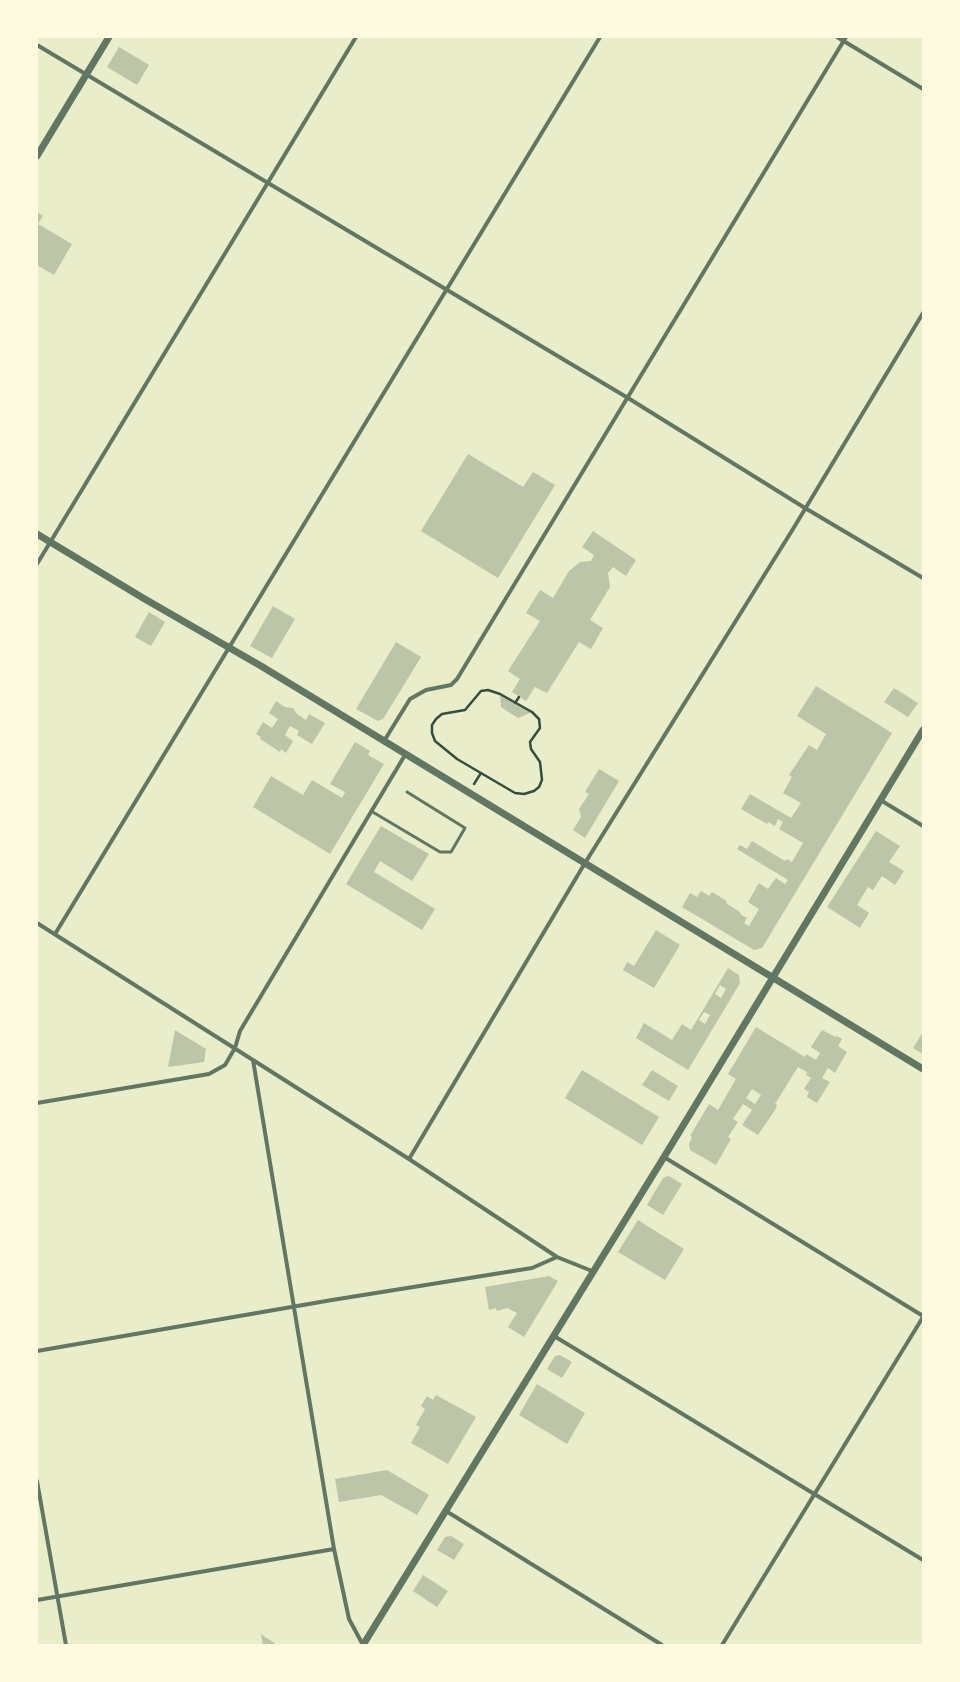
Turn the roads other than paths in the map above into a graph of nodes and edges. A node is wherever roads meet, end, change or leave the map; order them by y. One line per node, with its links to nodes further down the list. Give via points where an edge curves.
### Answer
1 (109, 37): 7 (street)
2 (356, 37): 10 (street)
3 (600, 37): 11 (street)
4 (837, 37): 5 (street)
5 (845, 39): 8 (street); 13 (street)
6 (37, 45): 7 (street)
7 (87, 75): 9 (street); 10 (street)
8 (923, 90)
9 (37, 156)
10 (269, 183): 11 (street); 16 (street)
11 (447, 290): 13 (street); 19 (street)
12 (923, 313): 14 (street)
13 (628, 398): 14 (street); 21 (street, via 457,679 451,685 426,690 410,699)
14 (805, 508): 18 (street); 27 (street)
15 (37, 534): 16 (street)
16 (51, 542): 17 (street); 19 (street)
17 (37, 564)
18 (923, 578)
19 (228, 649): 21 (street); 29 (street)
20 (923, 730): 24 (street)
21 (384, 741): 22 (street)
22 (405, 755): 25 (street); 27 (street)
23 (407, 792): 25 (lane, via 465,828 451,852 440,852)
24 (882, 801): 26 (street); 30 (street)
25 (371, 811): 31 (street, via 240,1031)
26 (923, 826)
27 (585, 863): 30 (street); 36 (street)
28 (37, 923): 29 (street)
29 (55, 934): 31 (street)
30 (773, 976): 33 (street); 35 (street)
31 (235, 1048): 32 (street); 34 (street, via 225,1065 209,1074)
32 (253, 1060): 36 (street); 39 (street)
33 (923, 1069)
34 (37, 1103)
35 (664, 1157): 38 (street); 40 (street)
36 (410, 1159): 37 (street)
37 (557, 1257): 38 (street); 39 (street, via 532,1268)
38 (592, 1271): 41 (street)
39 (293, 1307): 42 (street); 46 (street)
40 (923, 1316): 44 (street)
41 (554, 1336): 44 (street); 45 (street)
42 (37, 1351)
43 (37, 1481): 48 (street)
44 (814, 1494): 47 (street); 53 (street)
45 (446, 1511): 51 (street); 52 (street)
46 (334, 1549): 48 (street); 51 (street, via 349,1619)
47 (923, 1560)
48 (57, 1596): 49 (street); 50 (street)
49 (37, 1600)
50 (66, 1645)
51 (364, 1645)
52 (662, 1645)
53 (722, 1645)

